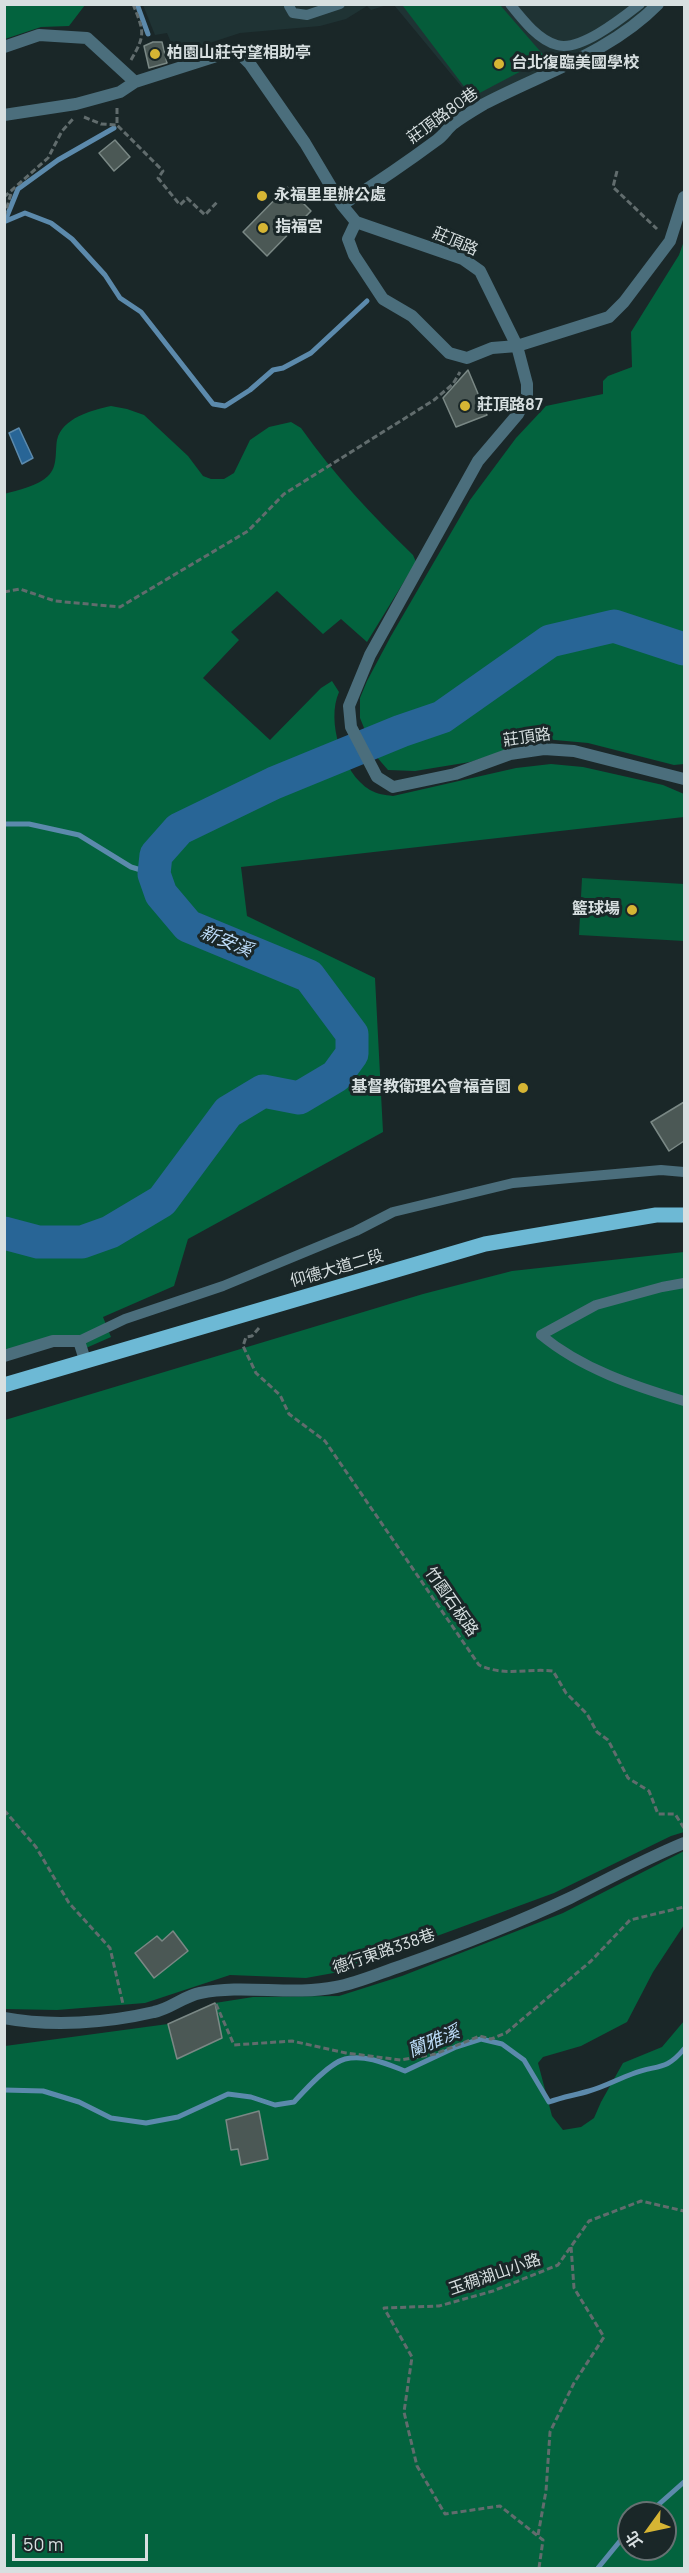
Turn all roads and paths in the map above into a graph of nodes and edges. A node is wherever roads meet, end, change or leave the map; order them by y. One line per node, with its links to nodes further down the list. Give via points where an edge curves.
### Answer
1 (133, 4): 8 (path, via 144,31)
2 (340, 4): 6 (lane, via 307,15 293,13)
3 (510, 4): 4 (lane, via 537,34 557,45 575,45)
4 (640, 4)
5 (658, 4): 18 (street, 莊頂路80巷, via 643,20 597,50 483,105 408,162)
6 (289, 6)
7 (4, 47): 8 (street, via 39,35 87,38)
8 (125, 70): 9 (street)
9 (135, 81): 10 (street); 18 (street, via 229,52 239,53 305,143)
10 (120, 92): 11 (street, via 76,104); 12 (path)
11 (4, 114)
12 (117, 125): 14 (path, via 101,124 78,115 62,131 48,158); 17 (path, via 163,171 158,178 180,205 188,198 205,215)
13 (617, 171): 21 (path, via 613,187)
14 (13, 188): 15 (path); 19 (path)
15 (4, 197)
16 (684, 197): 21 (street)
17 (218, 201)
18 (342, 205): 20 (street)
19 (4, 217)
20 (356, 222): 22 (street, 莊頂路, via 463,260 480,271); 23 (street, via 348,239 382,299 412,316 449,353)
21 (670, 241): 22 (street, via 609,317)
22 (517, 346): 23 (street, via 492,348); 25 (street, 莊頂路, via 528,384 527,396 518,414 478,461 370,655 349,706 351,727 377,777 393,787 544,748 574,751)
23 (467, 358): 24 (path, via 453,384 434,400 284,494 248,531 120,607 55,601 20,589)
24 (4, 592)
25 (684, 779)
26 (684, 1172): 30 (lane, via 661,1170 513,1183 393,1212 223,1286 125,1319)
27 (684, 1215): 32 (main road, 仰德大道二段, via 656,1215 485,1244)
28 (684, 1283): 34 (lane, via 596,1305 541,1335 628,1385)
29 (259, 1328): 36 (path, 竹園石板路, via 246,1337 243,1346 256,1373 280,1395 289,1414 325,1441 480,1665 494,1671 553,1671 597,1732 608,1740 628,1778 649,1791 658,1814 675,1814)
30 (79, 1341): 31 (street, via 53,1341); 32 (street)
31 (4, 1356)
32 (85, 1360): 33 (main road, 仰德大道二段)
33 (4, 1384)
34 (684, 1401)
35 (4, 1810): 40 (path, via 36,1847 69,1903 110,1948 124,2001)
36 (684, 1828)
37 (684, 1843): 39 (street, 德行東路338巷, via 522,1919 338,1987 301,1992 233,1990)
38 (684, 1907): 39 (path, via 630,1920 591,1961 506,2033 491,2039 480,2036 435,2054 401,2060 292,2041 234,2045 215,2002)
39 (196, 1994): 41 (street, 德行東路338巷, via 156,2012 98,2021)
40 (121, 2010)
41 (4, 2018)
42 (684, 2211): 43 (path, 玉稠湖山小路, via 641,2202 589,2221)
43 (571, 2246): 44 (path, via 574,2288 604,2337 574,2383 550,2432); 44 (path, 玉稠湖山小路, via 558,2265 493,2291 440,2306 384,2308 412,2357 404,2412 417,2466 445,2514 500,2506)
44 (538, 2535): 45 (path, via 543,2540)
45 (539, 2568)

